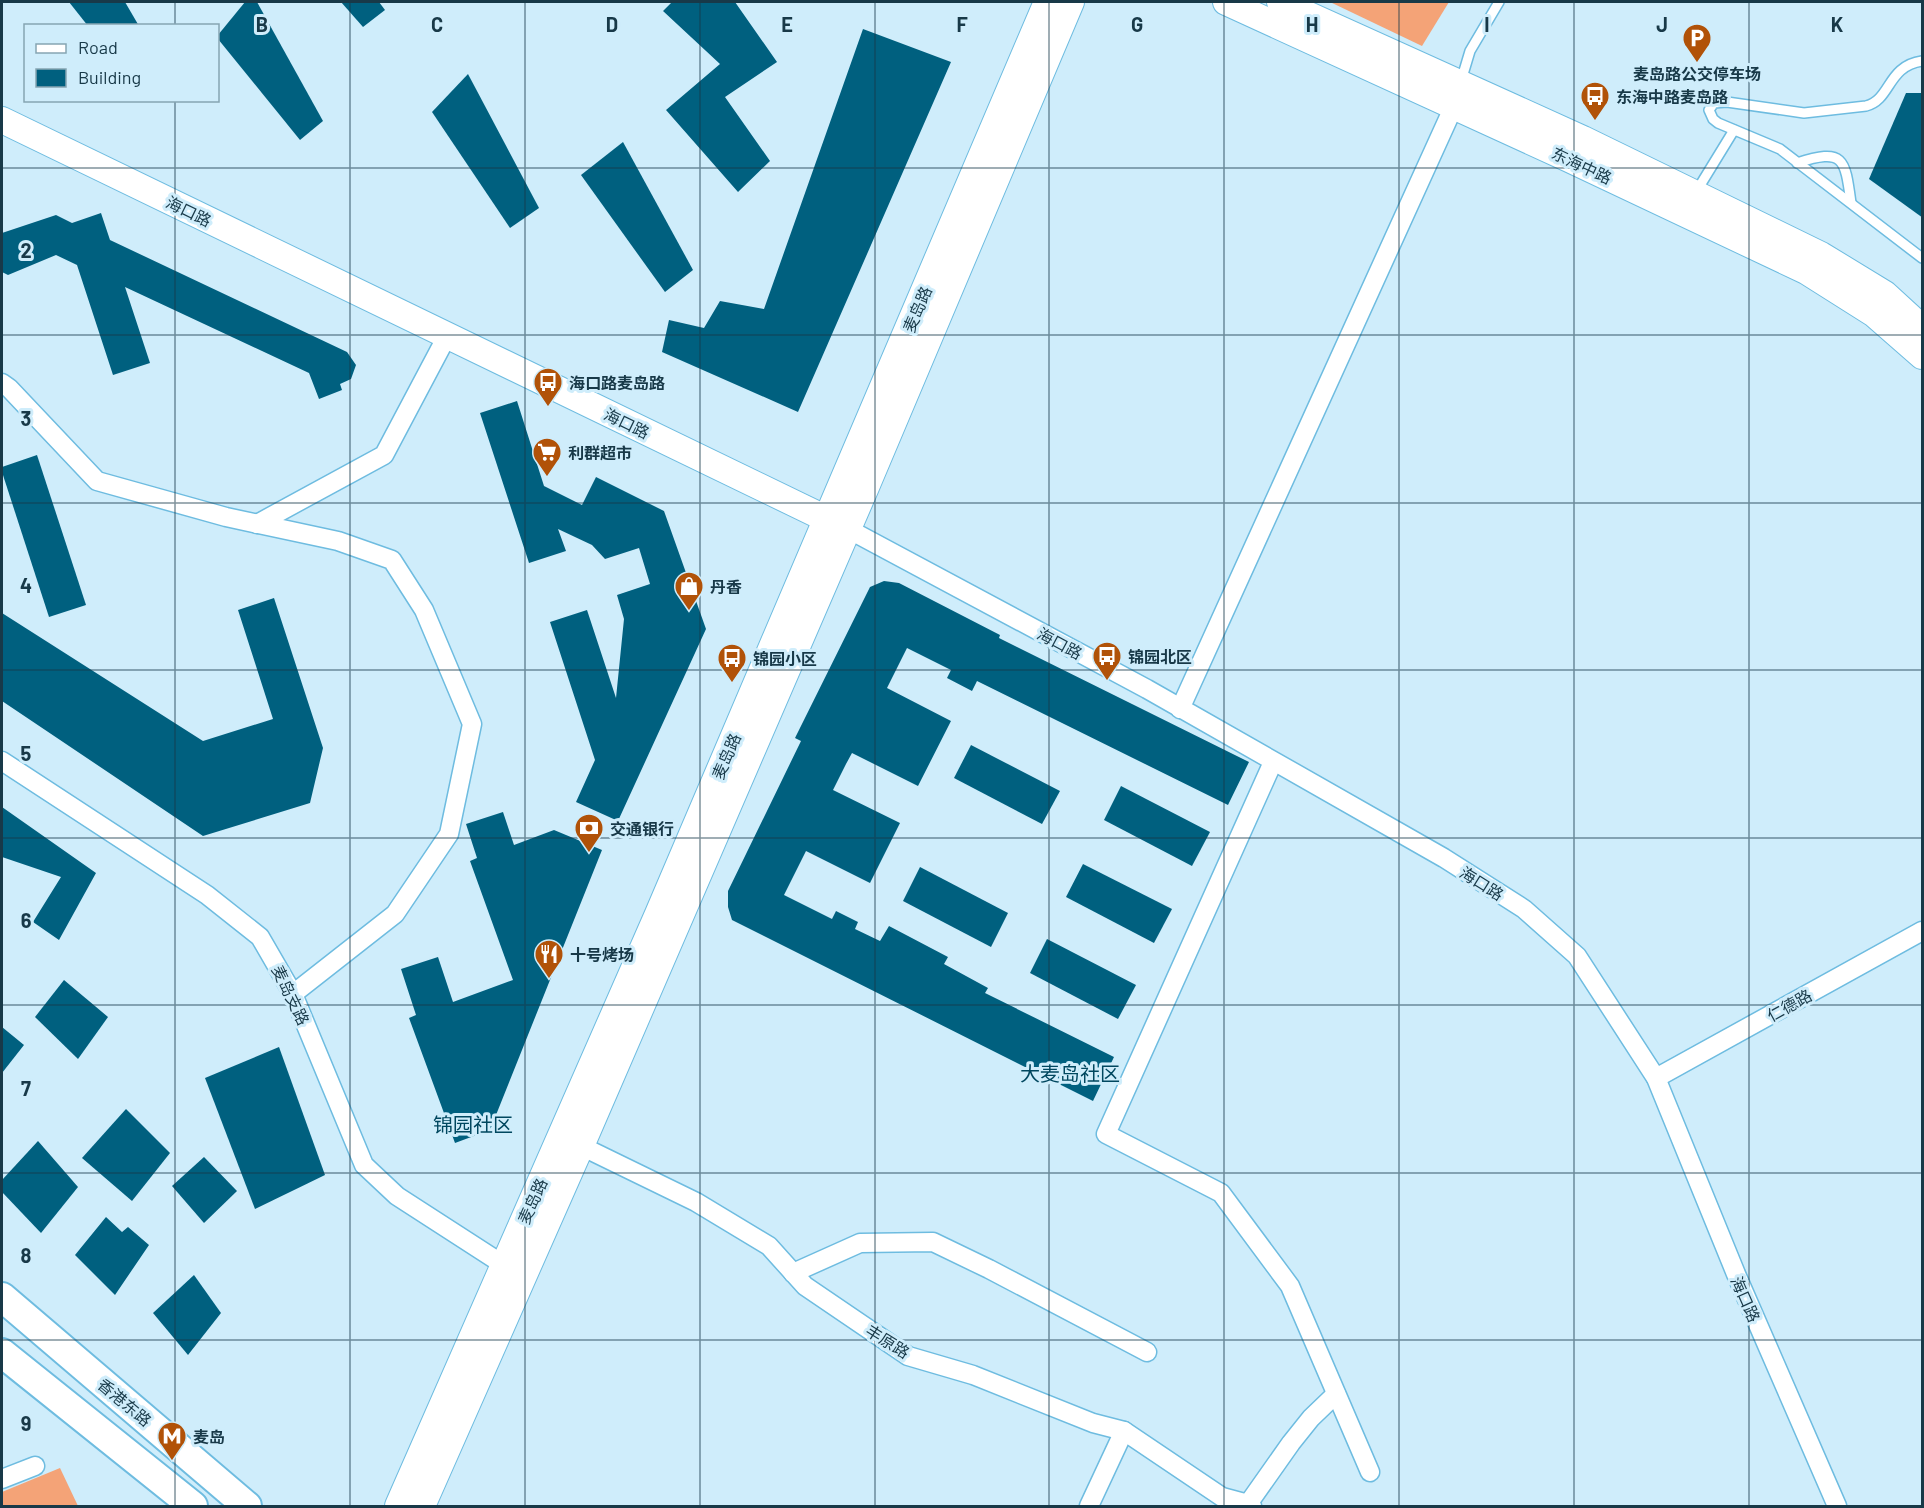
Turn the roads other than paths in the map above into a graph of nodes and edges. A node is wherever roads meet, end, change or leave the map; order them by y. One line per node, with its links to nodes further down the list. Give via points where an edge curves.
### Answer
1 (1047, 2): 19 (main road, 麦岛路)
2 (1071, 2): 19 (main road, 麦岛路)
3 (1226, 2): 7 (main road, 东海中路)
4 (1280, 2): 7 (main road, 东海中路)
5 (1499, 2): 7 (lane, via 1470,51)
6 (1923, 61): 9 (lane, via 1901,70 1872,105 1804,113 1714,103 1709,110 1713,119)
7 (1457, 95): 11 (main road, 东海中路); 16 (main road, 东海中路, via 1806,272 1874,314); 20 (street)
8 (2, 120): 15 (main road, 海口路)
9 (1734, 130): 10 (lane, via 1780,149); 11 (lane)
10 (1797, 163): 12 (lane); 12 (lane, via 1819,156 1836,158 1847,176)
11 (1696, 193): 14 (main road, 东海中路, via 1821,255)
12 (1851, 203): 13 (lane)
13 (1923, 258)
14 (1919, 320)
15 (447, 336): 18 (street, via 384,455); 19 (main road, 海口路)
16 (1923, 356)
17 (2, 383): 18 (street, via 97,481)
18 (257, 524): 24 (street, via 338,541 392,561 424,610 472,724 449,834 395,914)
19 (837, 524): 20 (street, 海口路); 26 (main road, 麦岛路); 27 (main road, 麦岛路, via 658,914)
20 (1180, 709): 22 (street, 海口路)
21 (2, 761): 24 (street, 麦岛支路, via 207,894 260,937)
22 (1274, 762): 25 (street, 海口路, via 1444,858 1524,909 1577,956); 32 (street, via 1106,1134 1221,1193 1290,1286)
23 (1923, 931): 25 (street, 仁德路)
24 (293, 994): 27 (street, 麦岛支路, via 364,1164 397,1196)
25 (1656, 1078): 42 (street, 海口路)
26 (581, 1146): 27 (main road, 麦岛路); 28 (street, 丰原路, via 696,1202 769,1246)
27 (515, 1269): 37 (main road, 麦岛路)
28 (793, 1273): 30 (street, via 860,1244 933,1242); 33 (street, 丰原路, via 805,1286 908,1356 973,1375 1093,1423)
29 (2, 1297): 40 (main road, 香港东路)
30 (1147, 1352)
31 (2, 1353): 39 (main road)
32 (1336, 1394): 35 (street); 38 (street, via 1291,1443)
33 (1124, 1431): 38 (street, 丰原路, via 1222,1497); 41 (street)
34 (35, 1466): 36 (street)
35 (1370, 1472)
36 (2, 1479)
37 (402, 1503)
38 (1250, 1505)
39 (194, 1506)
40 (247, 1506)
41 (1089, 1506)
42 (1837, 1506)

